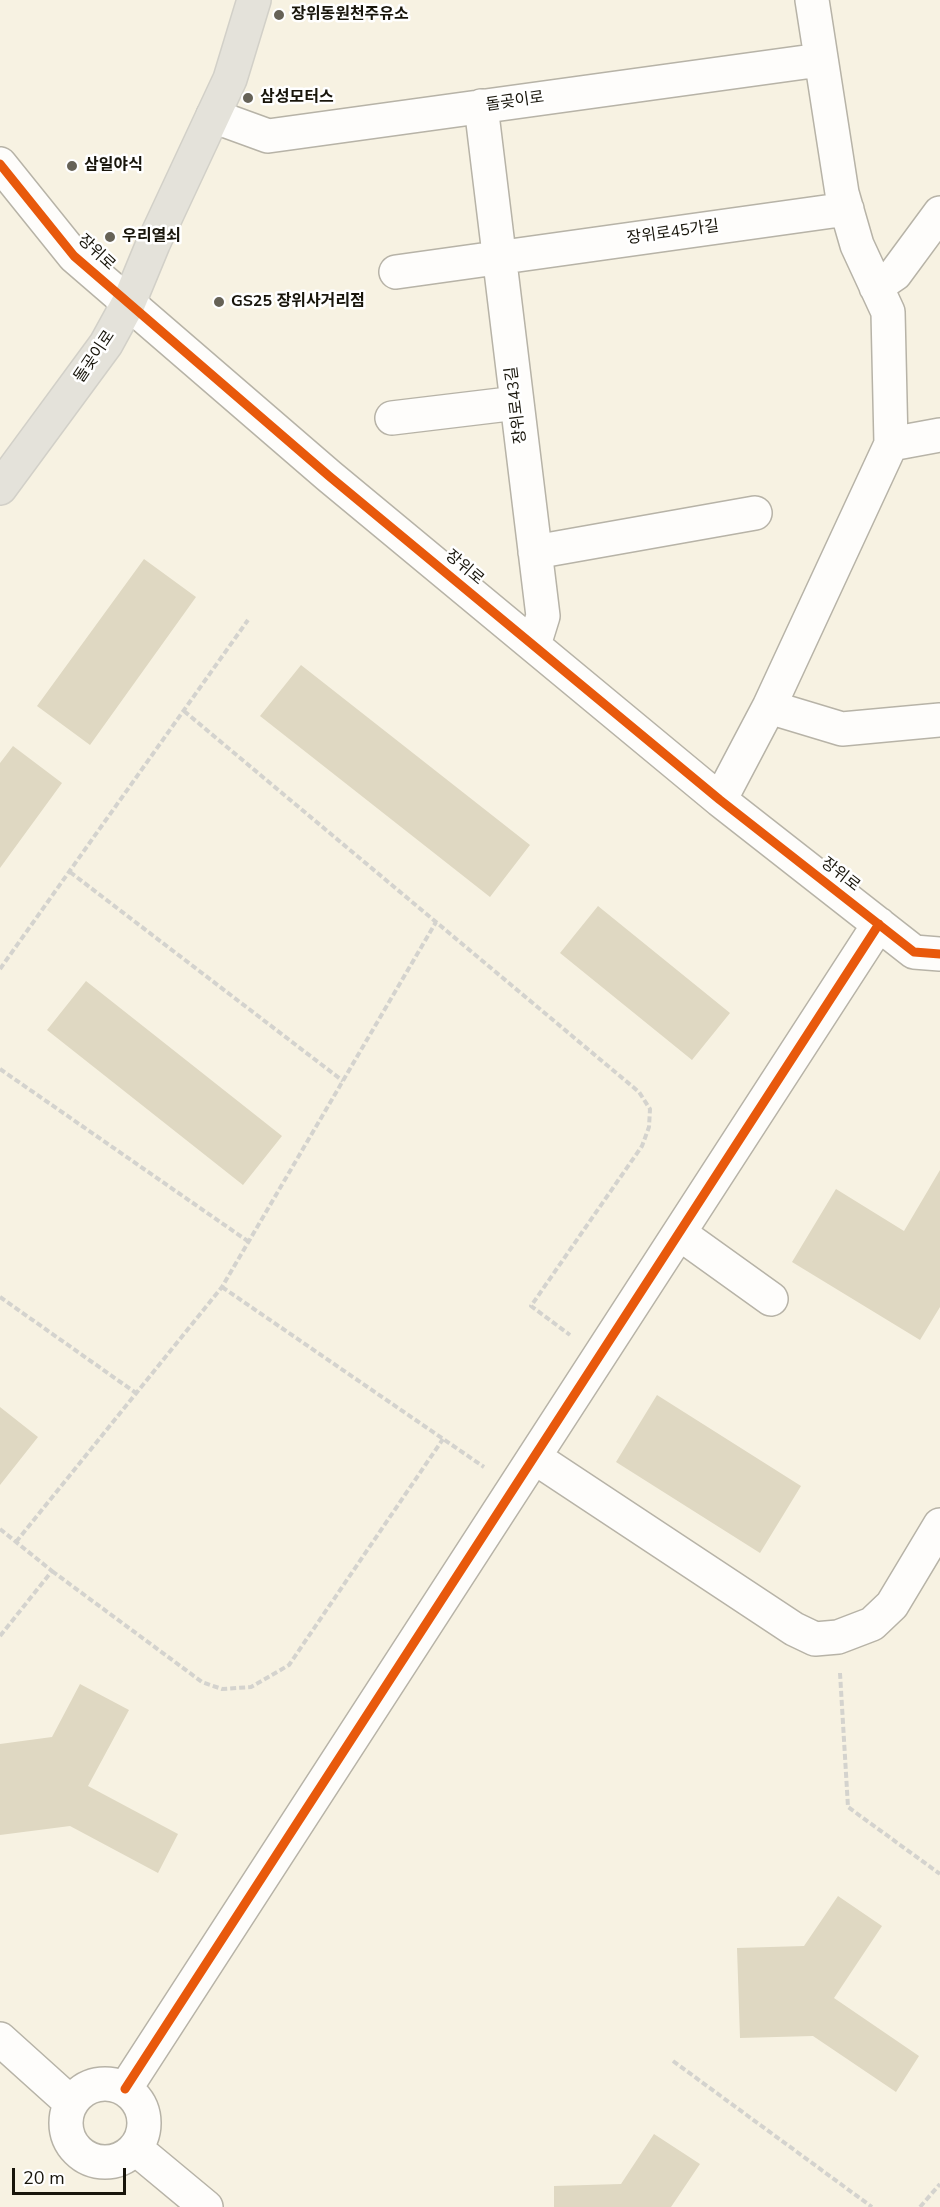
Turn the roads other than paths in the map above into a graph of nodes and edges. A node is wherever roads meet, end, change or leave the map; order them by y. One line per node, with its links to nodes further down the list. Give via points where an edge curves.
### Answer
1 (254, 0): 5 (main road, 돌곶이로, via 230,80)
2 (812, 0): 3 (street)
3 (820, 60): 4 (street, 돌곶이로); 7 (street)
4 (481, 106): 5 (street, 돌곶이로, via 268,136); 9 (street, 장위로43길)
5 (213, 116): 12 (main road, 돌곶이로)
6 (0, 164): 12 (street, 장위로, via 74,256)
7 (847, 209): 9 (street, 장위로45가길); 11 (street, via 857,245)
8 (940, 213): 11 (street, via 895,274)
9 (500, 258): 10 (street); 13 (street, 장위로43길)
10 (396, 272)
11 (876, 287): 16 (street, via 888,312)
12 (129, 302): 17 (main road, 돌곶이로, via 106,344); 20 (street, 장위로, via 329,476)
13 (517, 403): 14 (street); 19 (street, 장위로43길)
14 (392, 418)
15 (940, 435): 16 (street)
16 (891, 444): 21 (street)
17 (0, 488)
18 (755, 513): 19 (street)
19 (535, 552): 20 (street, 장위로43길, via 543,616)
20 (534, 645): 23 (street, 장위로)
21 (769, 707): 22 (street, via 842,729); 23 (street)
22 (940, 720)
23 (720, 800): 24 (street, 장위로)
24 (879, 924): 25 (street, 장위로, via 914,951); 26 (street)
25 (940, 954)
26 (679, 1233): 27 (street); 28 (street)
27 (771, 1299)
28 (534, 1457): 29 (street, via 794,1629 815,1639 838,1637 872,1624 892,1605); 31 (street)
29 (940, 1525)
30 (0, 2039): 32 (street)
31 (125, 2089): 32 (street, via 114,2084 89,2086); 33 (street, via 135,2097 144,2123)
32 (71, 2103): 33 (street, via 66,2115 67,2133 76,2150 87,2158 113,2162)
33 (135, 2148): 34 (street)
34 (206, 2207)

